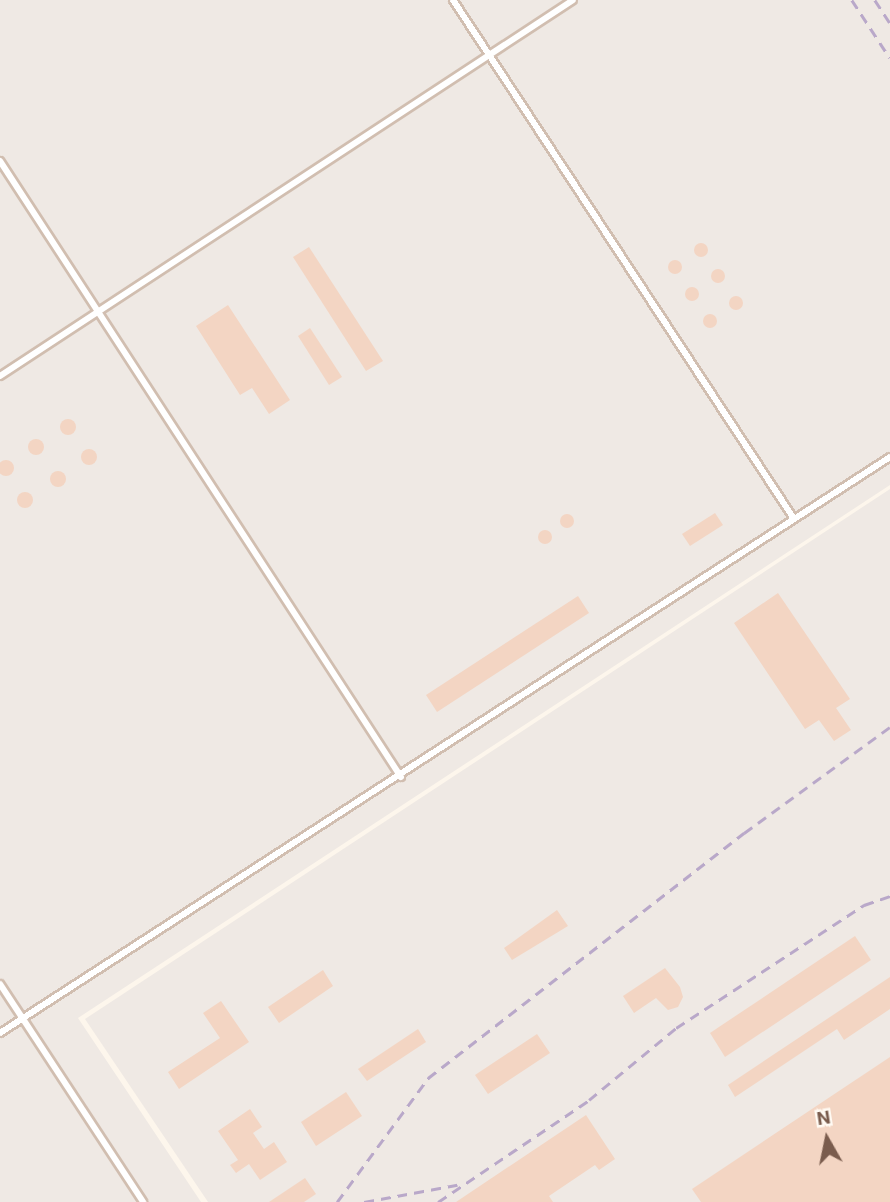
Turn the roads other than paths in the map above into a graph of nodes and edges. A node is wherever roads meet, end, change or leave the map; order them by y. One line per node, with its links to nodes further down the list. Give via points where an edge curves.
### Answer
1 (453, 0): 3 (lane)
2 (573, 0): 3 (lane)
3 (489, 55): 5 (lane); 8 (lane)
4 (0, 161): 5 (lane)
5 (98, 311): 6 (lane); 9 (lane)
6 (0, 376)
7 (890, 457): 8 (lane)
8 (794, 519): 9 (lane)
9 (401, 777): 11 (lane)
10 (0, 984): 11 (lane)
11 (23, 1018): 12 (lane); 13 (lane)
12 (0, 1033)
13 (143, 1202)

